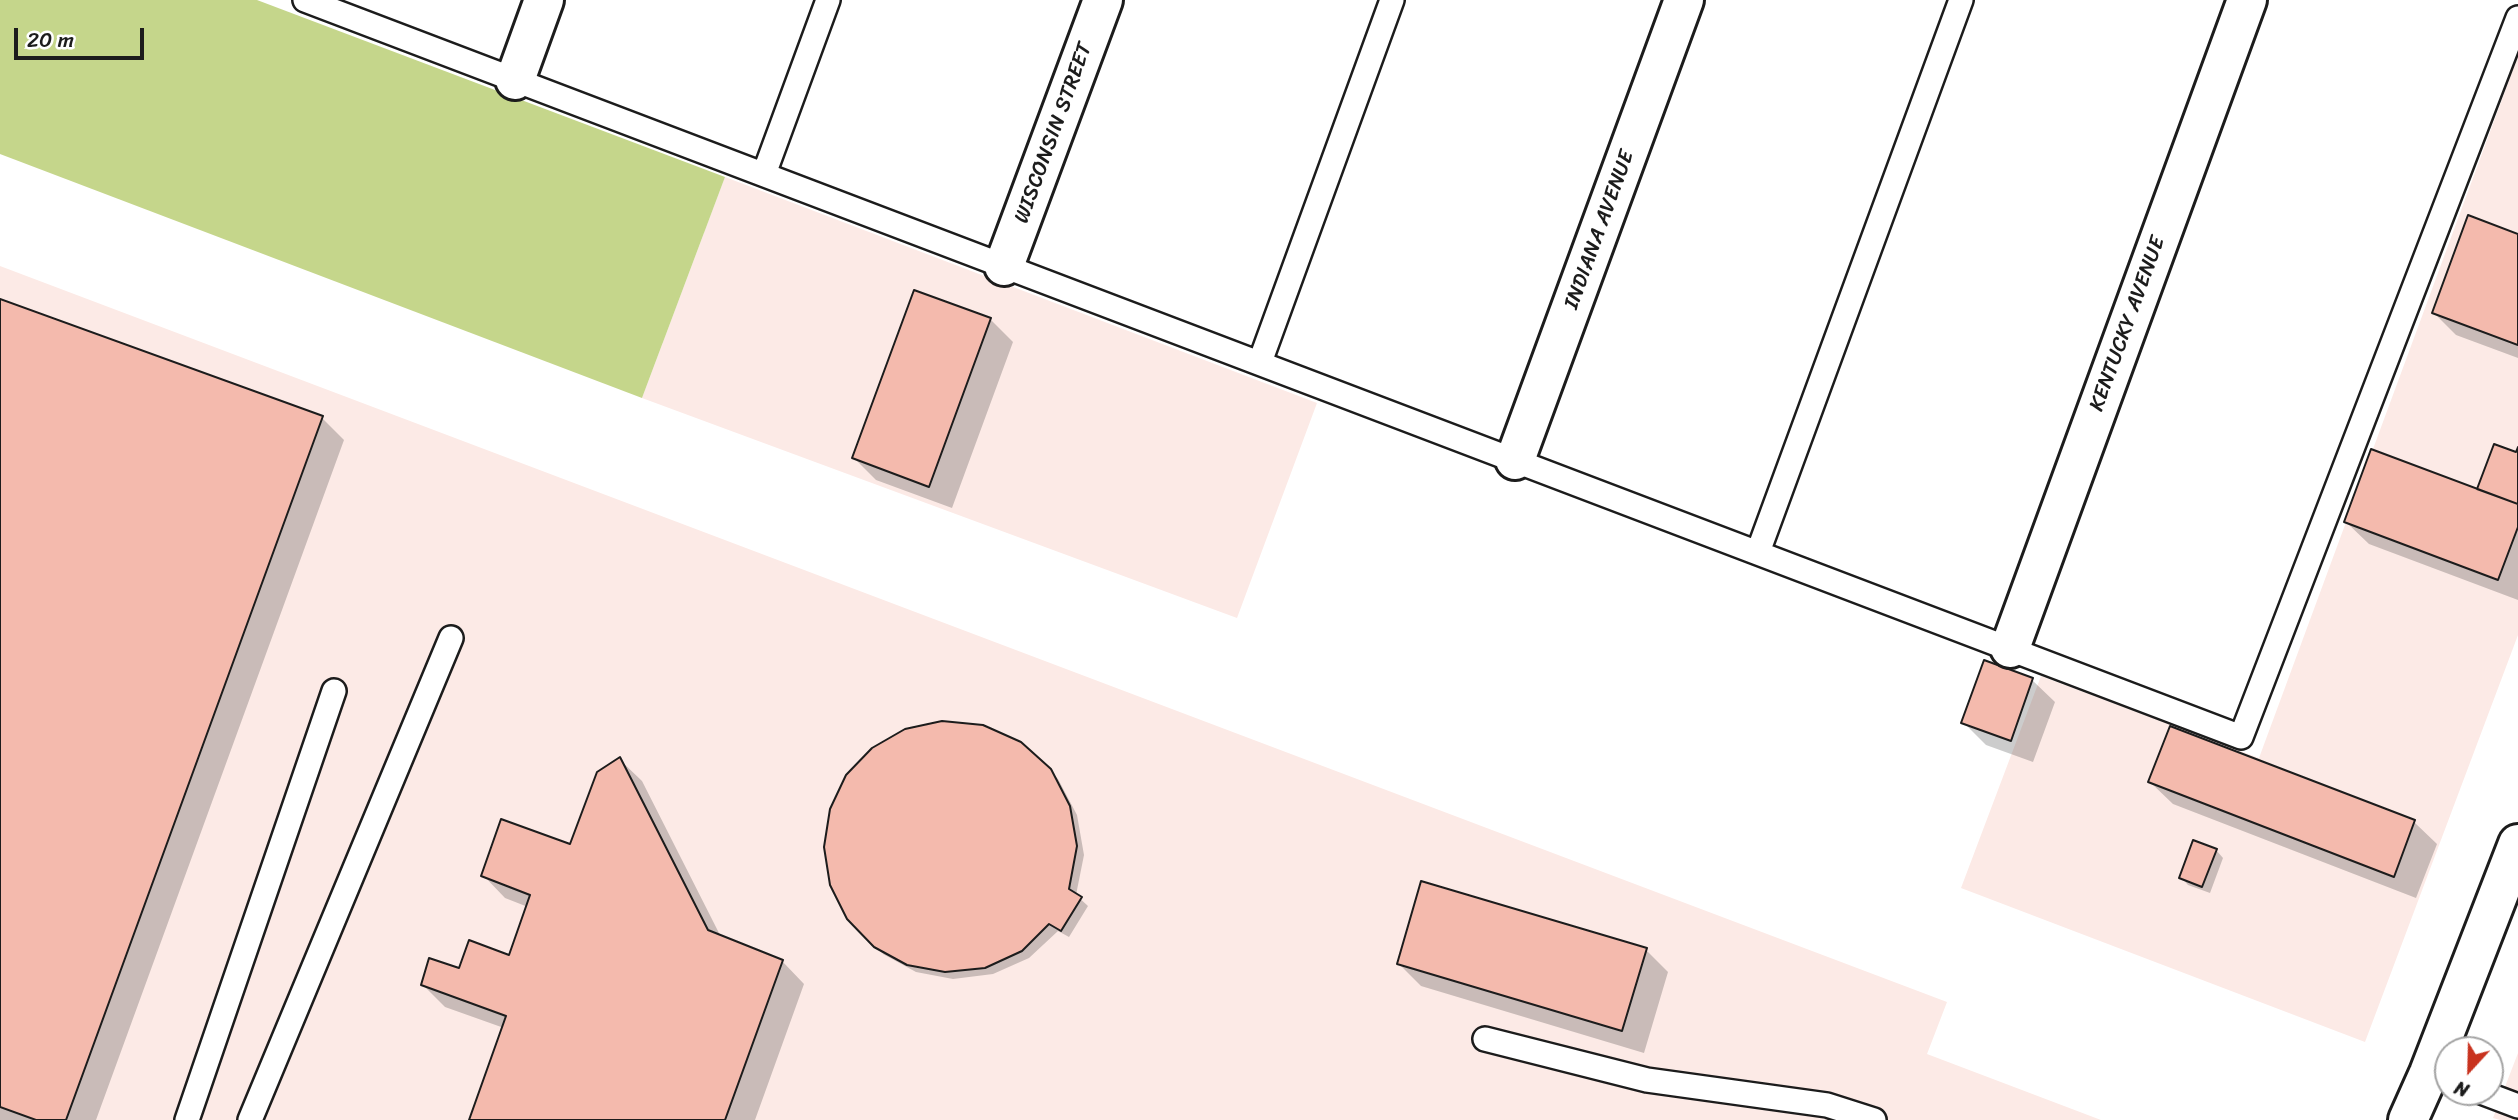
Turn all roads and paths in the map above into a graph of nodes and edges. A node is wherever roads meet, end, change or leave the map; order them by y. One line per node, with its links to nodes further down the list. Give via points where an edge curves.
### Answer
1 (305, 0): 10 (lane)
2 (544, 0): 10 (street)
3 (828, 0): 11 (lane)
4 (1103, 0): 12 (street, WISCONSIN STREET)
5 (1392, 0): 13 (lane)
6 (1684, 0): 14 (street, INDIANA AVENUE)
7 (1961, 0): 15 (lane)
8 (2247, 0): 17 (street, KENTUCKY AVENUE)
9 (2518, 18): 17 (lane, via 2241,737)
10 (515, 80): 11 (lane)
11 (764, 174): 12 (lane)
12 (1004, 265): 13 (lane)
13 (1260, 362): 14 (lane)
14 (1516, 460): 15 (lane)
15 (1758, 552): 17 (lane)
16 (451, 638): 24 (lane)
17 (2010, 648)
18 (334, 691): 23 (lane)
19 (2518, 844): 20 (street)
20 (2453, 1036)
21 (1485, 1039): 25 (lane, via 1647,1080 1827,1105)
22 (2434, 1084): 26 (street)
23 (187, 1120)
24 (250, 1120)
25 (1874, 1120)
26 (2408, 1120)

